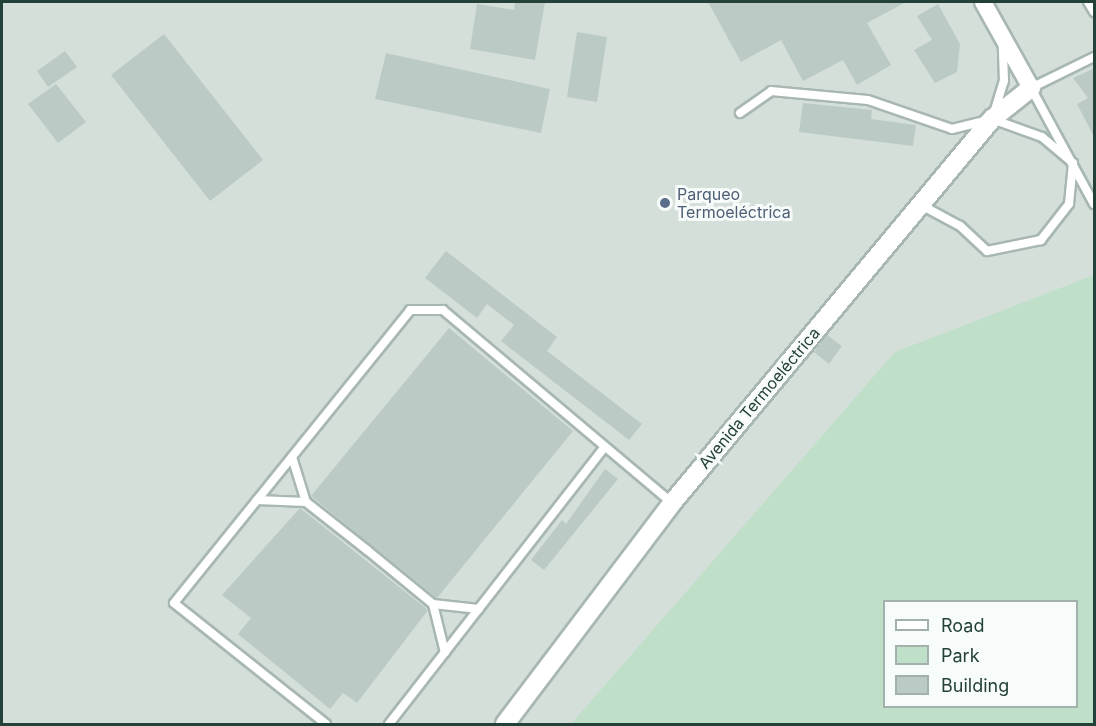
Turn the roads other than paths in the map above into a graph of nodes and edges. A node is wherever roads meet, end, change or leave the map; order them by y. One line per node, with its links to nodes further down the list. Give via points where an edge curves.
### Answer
1 (983, 2): 4 (street)
2 (1088, 2): 3 (lane)
3 (1095, 12)
4 (1003, 36): 6 (street); 8 (lane, via 1004,81)
5 (1095, 57): 6 (lane)
6 (1031, 88): 8 (main road, Avenida Termoeléctrica); 9 (lane)
7 (740, 113): 8 (lane, via 771,92 867,100 952,129)
8 (992, 119): 9 (lane, via 1042,137); 11 (main road, Avenida Termoeléctrica)
9 (1073, 163): 10 (lane); 11 (lane, via 1069,204 1041,240 987,251 960,226)
10 (1095, 204)
11 (921, 205): 16 (main road, Avenida Termoeléctrica)
12 (605, 447): 13 (lane, via 443,310 410,310); 16 (lane); 18 (lane)
13 (292, 457): 14 (lane); 15 (lane)
14 (257, 500): 15 (lane); 20 (lane, via 174,603)
15 (306, 502): 17 (lane)
16 (672, 503): 22 (main road, Avenida Termoeléctrica)
17 (432, 604): 18 (lane); 19 (lane)
18 (479, 609): 19 (lane)
19 (445, 653): 21 (lane)
20 (326, 724)
21 (389, 724)
22 (505, 724)

